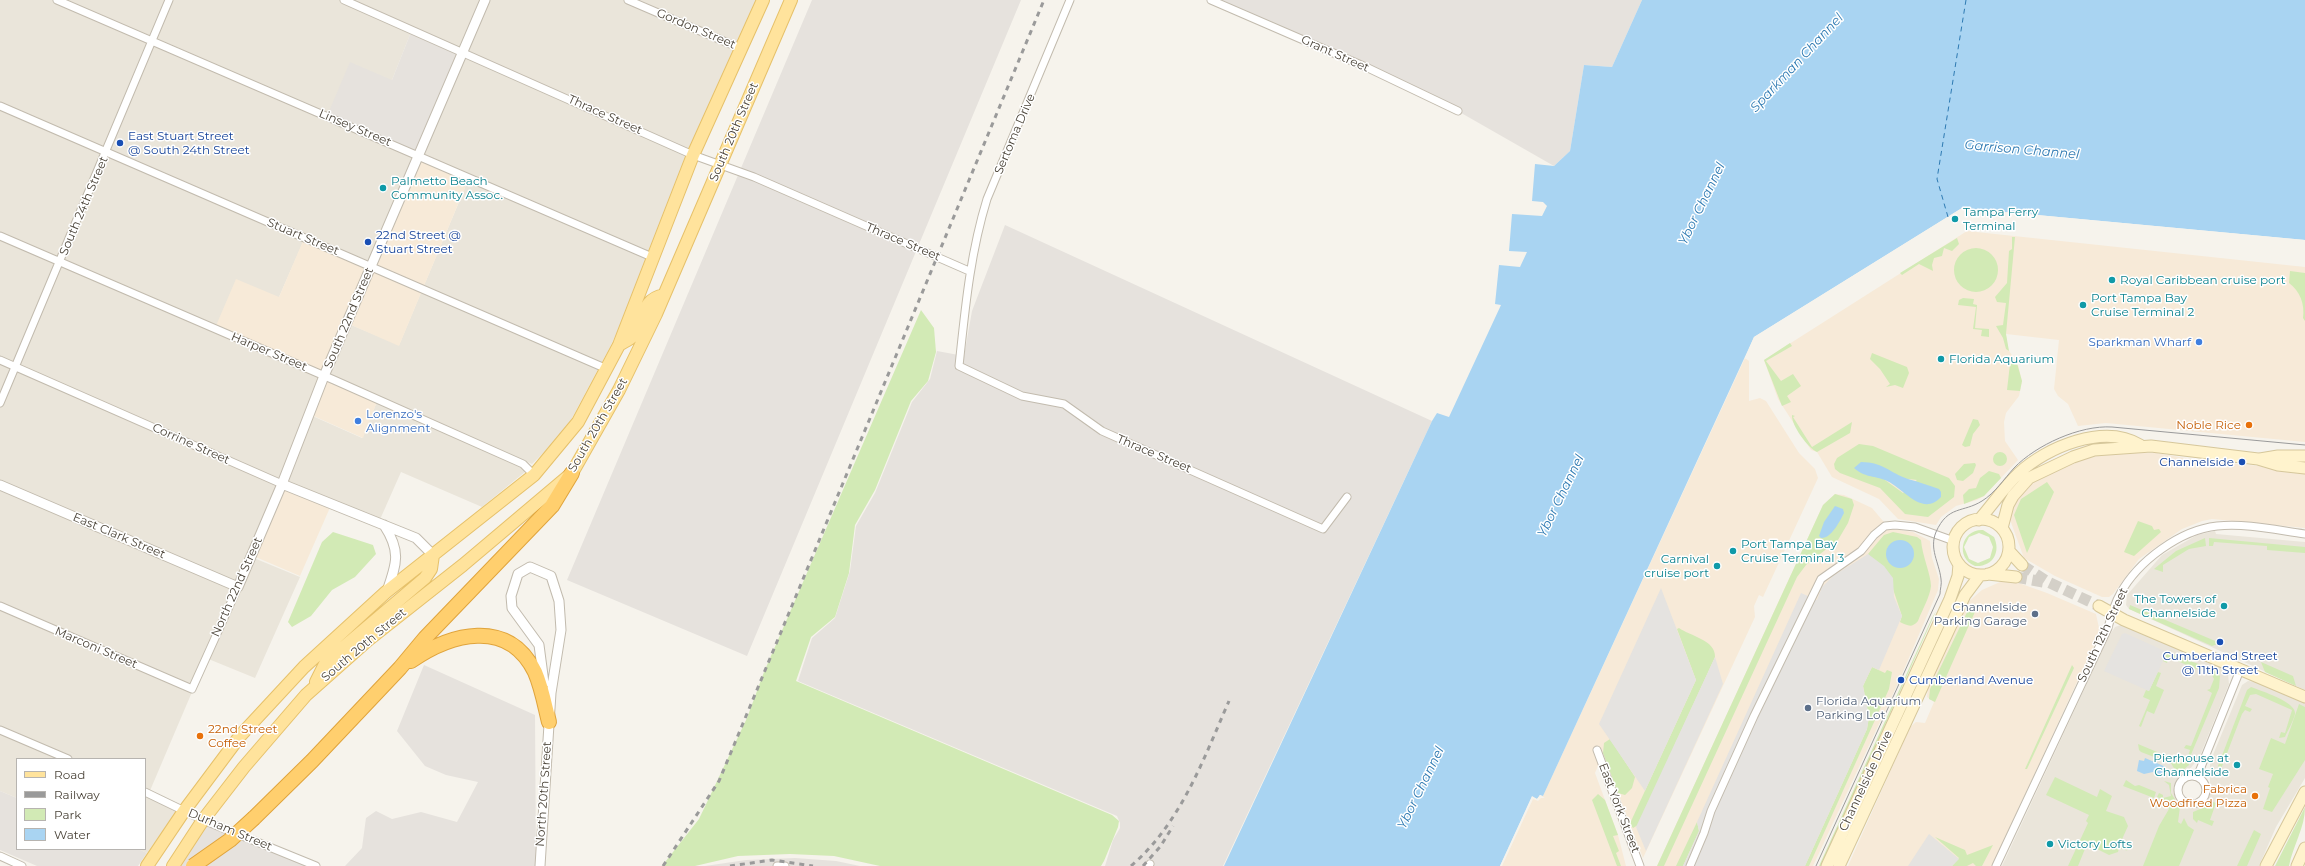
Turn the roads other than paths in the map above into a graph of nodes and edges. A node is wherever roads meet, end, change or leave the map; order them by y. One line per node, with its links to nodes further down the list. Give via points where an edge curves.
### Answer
1 (58, 0): 10 (street, Linsey Street)
2 (169, 0): 10 (street, South 24th Street)
3 (344, 0): 12 (street, Thrace Street)
4 (485, 0): 12 (street, South 22nd Street)
5 (628, 0): 11 (street, Gordon Street)
6 (763, 0): 11 (main road, South 20th Street)
7 (791, 0): 18 (main road, South 20th Street)
8 (1070, 0): 23 (street, Sertoma Drive, via 987,199)
9 (1211, 0): 14 (street, Grant Street, via 1368,68)
10 (152, 41): 15 (street, South 24th Street); 16 (street, Linsey Street)
11 (742, 49): 17 (main road, South 20th Street)
12 (463, 52): 16 (street, South 22nd Street); 17 (street, Thrace Street)
13 (0, 106): 15 (street, Stuart Street)
14 (1458, 111)
15 (106, 152): 21 (street, South 24th Street); 22 (street, Stuart Street)
16 (418, 155): 20 (street, Linsey Street); 22 (street, South 22nd Street)
17 (693, 155): 18 (street, Thrace Street); 20 (main road, South 20th Street)
18 (719, 166): 23 (street, Thrace Street, via 754,177); 24 (main road, South 20th Street)
19 (0, 236): 21 (street, Harper Street)
20 (652, 257): 25 (main road, South 20th Street)
21 (60, 262): 27 (street, South 24th Street); 29 (street, Harper Street)
22 (371, 267): 28 (street, Stuart Street); 29 (street, South 22nd Street)
23 (969, 271): 39 (street, Thrace Street, via 959,366 1022,396 1064,404 1102,431 1323,530)
24 (664, 295): 25 (main road, via 656,297 646,307 633,336); 35 (main road, South 20th Street, via 619,390)
25 (619, 344): 28 (main road, South 20th Street)
26 (0, 360): 27 (street, Corrine Street)
27 (16, 367): 30 (street, South 24th Street); 37 (street, Corrine Street)
28 (607, 369): 36 (main road, South 20th Street, via 578,422)
29 (324, 376): 36 (street, Harper Street, via 523,464); 37 (street, South 22nd Street)
30 (0, 403)
31 (2142, 446): 33 (main road); 40 (main road, via 2132,440 2100,437 2069,443 2026,467 2006,486); 42 (main road, via 2089,451 2029,478 2008,505)
32 (2305, 456): 33 (main road)
33 (2258, 459): 34 (main road, via 2278,465)
34 (2305, 466)
35 (572, 473): 56 (highway, via 552,506 425,638); 59 (main road, South 20th Street, via 463,566 373,635)
36 (534, 475): 46 (main road, South 20th Street)
37 (282, 484): 41 (street, Corrine Street); 51 (street, North 22nd Street)
38 (0, 485): 51 (street, East Clark Street)
39 (1347, 497)
40 (1979, 520): 42 (main road, via 1987,520); 44 (main road, via 1966,524 1956,534)
41 (384, 525): 46 (street, Corrine Street, via 416,538); 52 (street, via 392,538 396,552 395,567)
42 (2002, 528): 45 (main road, via 2008,539)
43 (2305, 534): 55 (street, South 12th Street, via 2232,525 2195,530 2143,565 2121,592)
44 (1954, 541): 47 (main road, via 1953,549); 81 (street, via 1915,527 1885,526 1861,552 1821,579 1711,810)
45 (2009, 551): 48 (main road); 49 (main road, via 2002,566)
46 (433, 556): 52 (main road, South 20th Street); 59 (main road, via 432,569 425,578 326,662)
47 (1959, 564): 49 (main road, via 1968,572); 82 (main road, Channelside Drive, via 1958,576 1950,599)
48 (2022, 565)
49 (1984, 575): 50 (main road); 83 (main road, Channelside Drive, via 1965,595)
50 (2016, 577)
51 (238, 588): 58 (street, North 22nd Street)
52 (386, 592): 68 (main road, South 20th Street, via 271,701 240,736)
53 (0, 606): 58 (street, Marconi Street)
54 (2099, 606): 55 (main road)
55 (2112, 614): 57 (main road); 84 (street, South 12th Street, via 2108,628)
56 (400, 668): 61 (highway, via 428,650 460,636 481,635 501,640 518,651 530,664 539,683); 75 (highway, bridge, via 254,818 230,840)
57 (2240, 670): 60 (main road); 65 (street)
58 (192, 689)
59 (313, 689): 69 (main road, South 20th Street, via 274,730)
60 (2305, 697)
61 (549, 722): 61 (street, North 20th Street, via 561,630 559,600 551,576 530,568 518,574 511,596 512,608 539,645); 77 (street, North 20th Street)
62 (0, 730): 64 (street)
63 (1597, 750): 80 (street, East York Street)
64 (66, 758)
65 (2197, 777)
66 (146, 792): 68 (street, Durham Street)
67 (2305, 792): 85 (main road)
68 (184, 811): 69 (street, Durham Street); 73 (main road)
69 (203, 820): 74 (main road); 76 (street, Durham Street)
70 (2305, 848): 86 (main road)
71 (0, 856): 72 (street)
72 (22, 866)
73 (147, 866)
74 (173, 866)
75 (193, 866)
76 (316, 866)
77 (540, 866)
78 (777, 866): 79 (street)
79 (785, 866)
80 (1640, 866)
81 (1690, 866)
82 (1827, 866)
83 (1839, 866)
84 (1996, 866)
85 (2266, 866)
86 (2297, 866)

